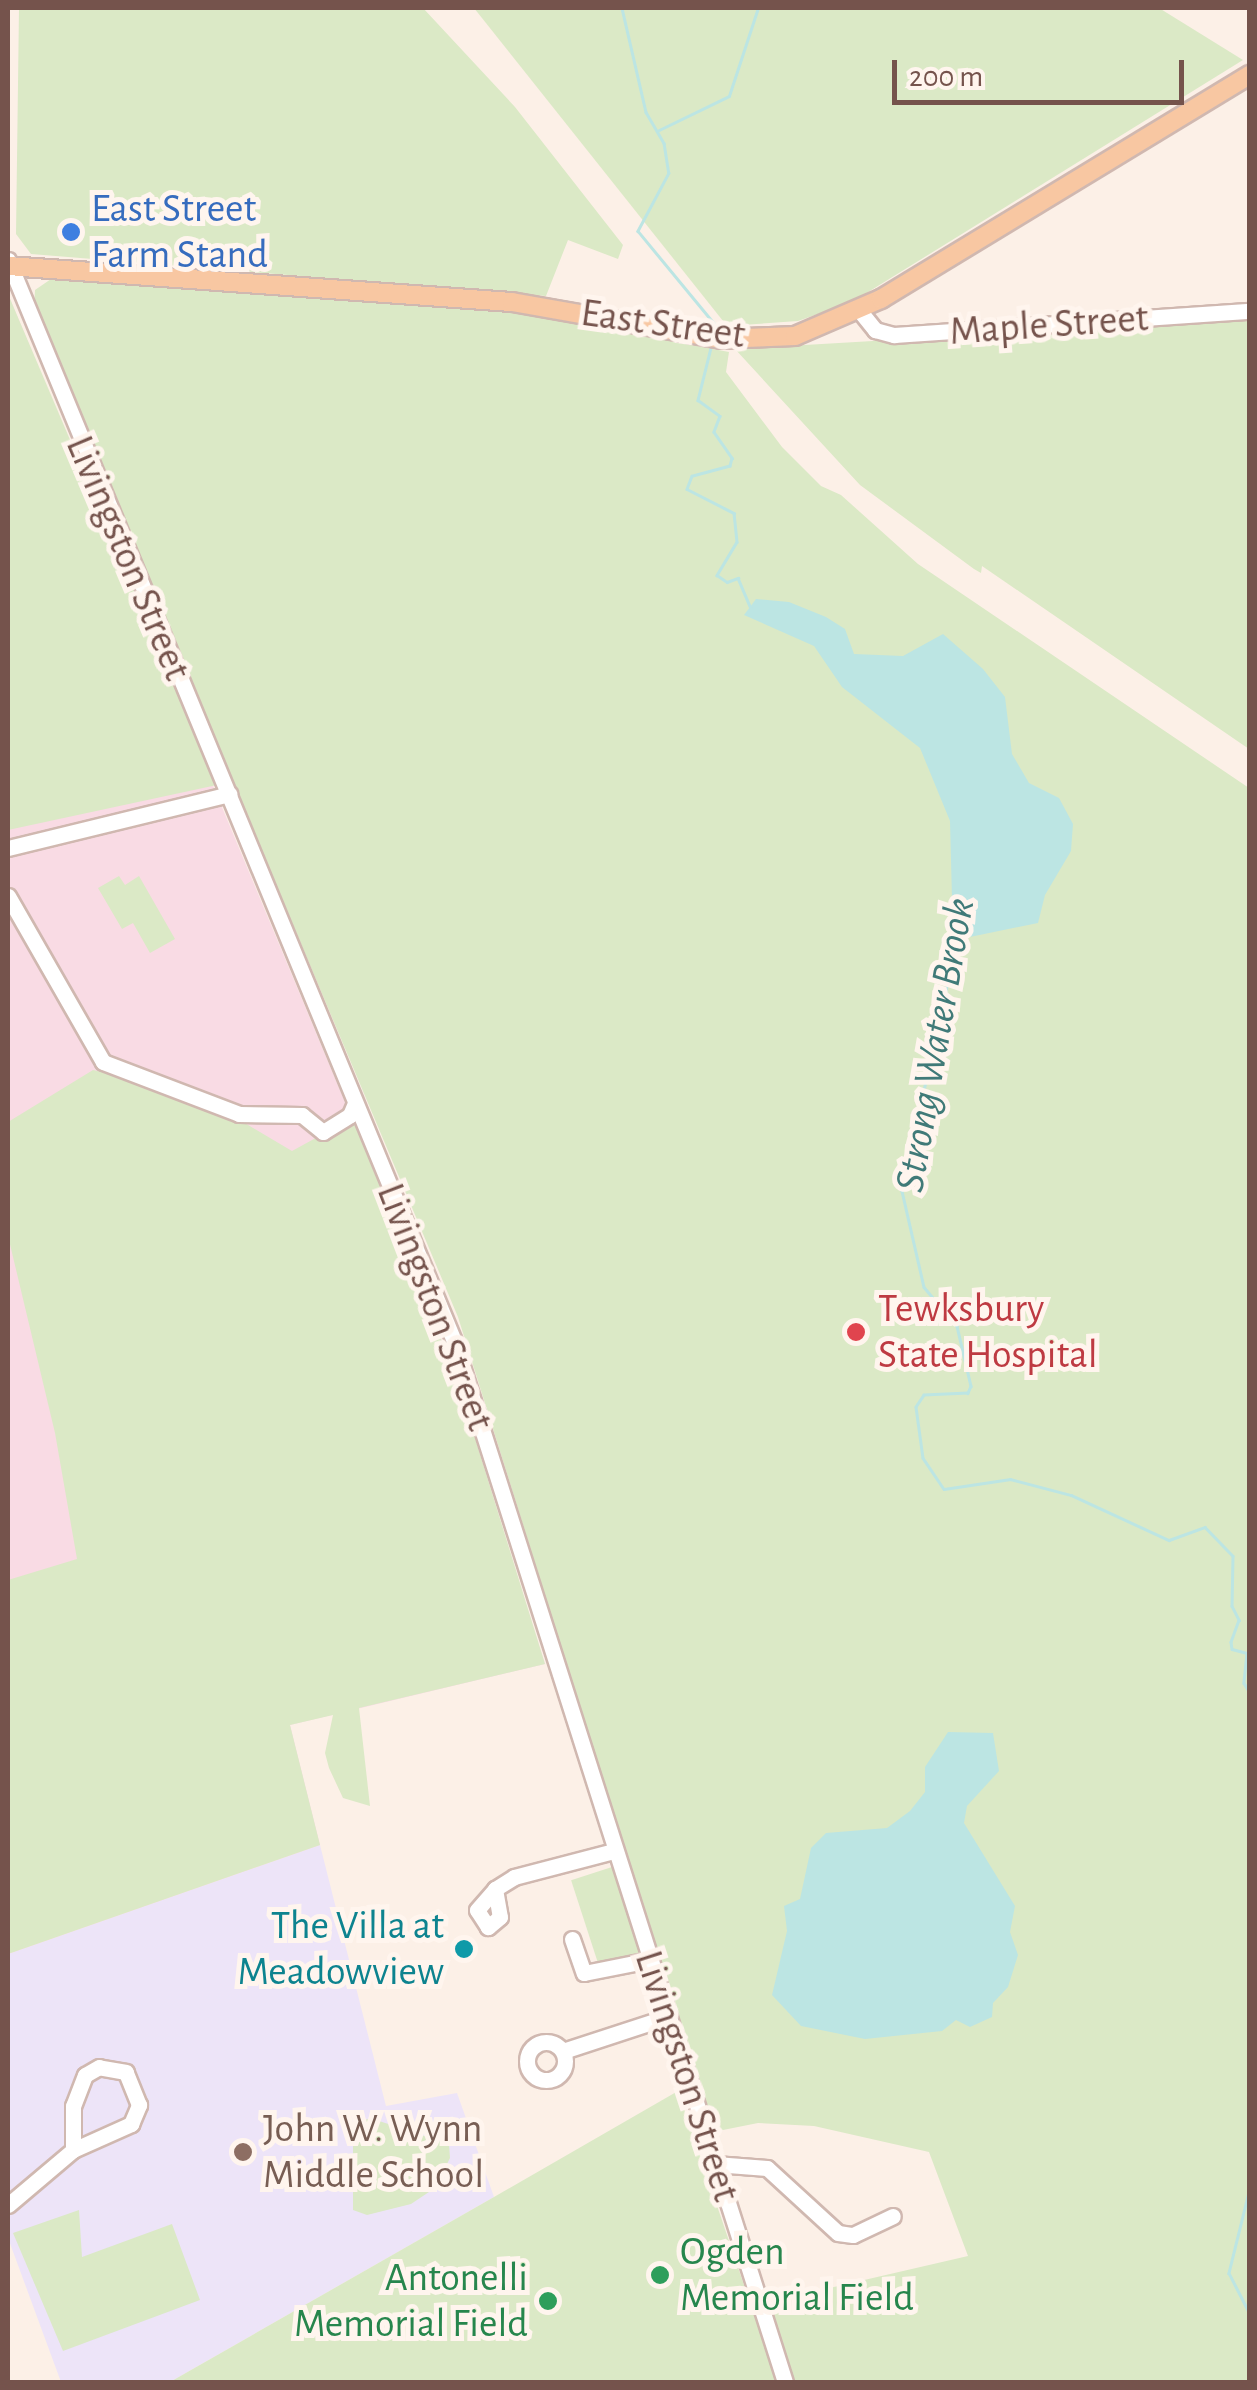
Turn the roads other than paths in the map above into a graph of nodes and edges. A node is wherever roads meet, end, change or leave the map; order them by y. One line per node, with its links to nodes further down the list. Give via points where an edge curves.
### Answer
1 (1250, 75): 3 (main road, East Street)
2 (8, 264): 3 (main road, East Street, via 512,302 721,339 795,336); 5 (street, Livingston Street)
3 (859, 310): 4 (street, Maple Street, via 875,330 894,336)
4 (1250, 311)
5 (229, 794): 6 (street); 8 (street, Livingston Street)
6 (8, 848)
7 (8, 896): 8 (street, via 104,1062 239,1114 302,1115 323,1132 350,1114)
8 (355, 1102): 9 (street, Livingston Street, via 456,1346)
9 (614, 1851): 10 (street, via 525,1872); 12 (street, Livingston Street)
10 (496, 1889)
11 (572, 1939): 12 (street, via 584,1974)
12 (650, 1960): 13 (street, Livingston Street)
13 (668, 2017): 14 (street); 16 (street, Livingston Street)
14 (562, 2051)
15 (73, 2150): 15 (street, via 131,2124 137,2092 126,2072 99,2067 85,2075 72,2106); 17 (street)
16 (715, 2164): 18 (street, via 768,2168 838,2233 853,2235); 19 (street, Livingston Street)
17 (8, 2205)
18 (892, 2216)
19 (785, 2382)

